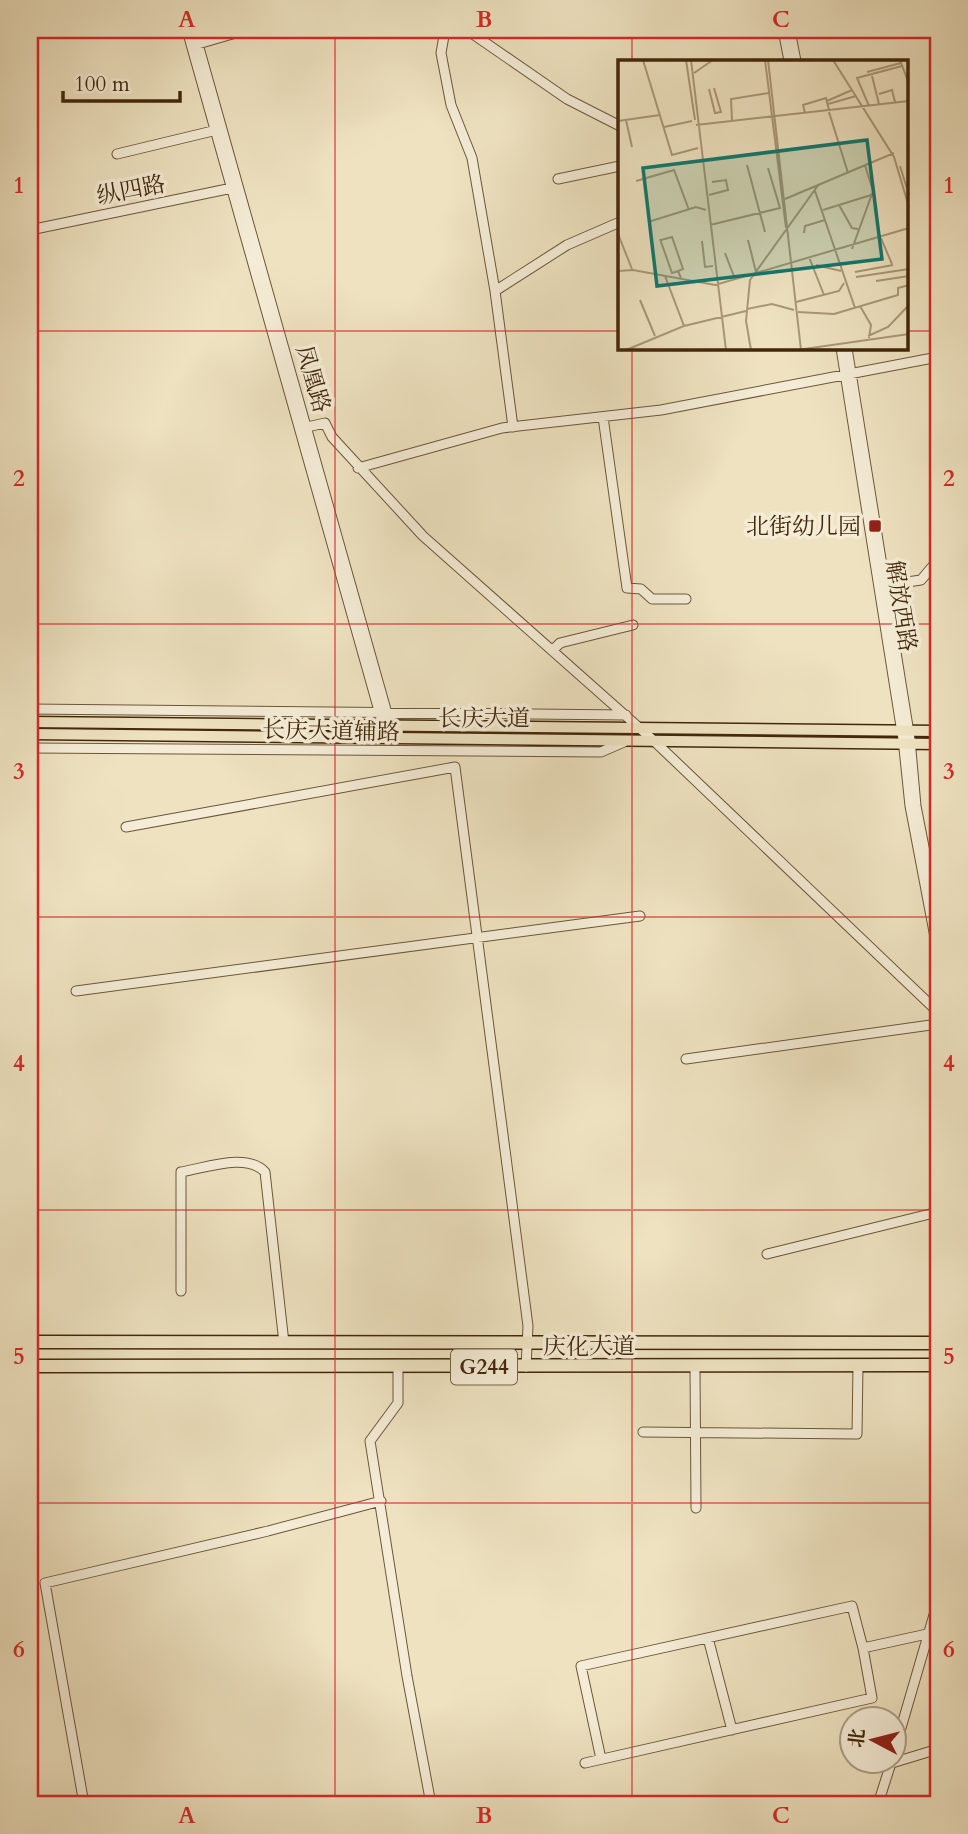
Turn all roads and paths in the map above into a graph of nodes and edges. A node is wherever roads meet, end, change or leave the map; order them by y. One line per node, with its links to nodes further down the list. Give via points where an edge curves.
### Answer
1 (187, 30): 12 (street, 凤凰路)
2 (194, 30): 8 (street, 凤凰路)
3 (246, 30): 8 (street)
4 (445, 30): 19 (street, via 441,53 450,105 472,158)
5 (467, 30): 11 (street, via 567,99)
6 (783, 30): 9 (street)
7 (790, 30): 10 (street)
8 (198, 44): 12 (street, 凤凰路)
9 (789, 60)
10 (796, 60)
11 (618, 125)
12 (220, 129): 13 (street); 16 (street, 凤凰路)
13 (117, 154)
14 (618, 166): 15 (street)
15 (558, 179)
16 (235, 186): 18 (street, 纵四路); 25 (street, 凤凰路); 34 (street, 凤凰路)
17 (618, 223): 19 (street, via 567,245)
18 (30, 228)
19 (495, 291): 26 (street)
20 (842, 350): 23 (street, 解放西路)
21 (848, 350): 23 (street, 解放西路)
22 (938, 357): 23 (street)
23 (848, 376): 24 (street); 29 (street, 解放西路)
24 (603, 417): 26 (street); 30 (street, via 627,588 641,589 652,599)
25 (307, 427): 27 (street, via 326,423 332,438); 34 (street, 凤凰路)
26 (513, 427): 27 (street)
27 (358, 468): 32 (street, via 424,536)
28 (938, 560): 29 (street, via 921,580)
29 (881, 585): 39 (street, 解放西路)
30 (686, 599)
31 (632, 625): 32 (street, via 560,643)
32 (553, 650): 35 (street)
33 (30, 709): 34 (street, 长庆大道辅路)
34 (384, 713): 35 (street, 长庆大道辅路); 37 (street, 凤凰路)
35 (626, 715): 38 (street)
36 (30, 722): 37 (main road, 长庆大道)
37 (387, 725): 38 (main road, 长庆大道); 42 (street, 凤凰路)
38 (640, 728): 39 (main road, 长庆大道); 44 (street)
39 (905, 731): 40 (main road, 长庆大道); 45 (street, 解放西路)
40 (938, 731)
41 (30, 734): 42 (main road, 长庆大道)
42 (391, 738): 43 (main road, 长庆大道)
43 (628, 740): 44 (main road, 长庆大道); 47 (street, 长庆大道辅路, via 601,752)
44 (653, 740): 45 (main road, 长庆大道); 54 (street)
45 (907, 743): 46 (main road, 长庆大道); 50 (street, 解放西路); 52 (street, 解放西路, via 910,806)
46 (938, 744)
47 (30, 748)
48 (126, 827): 51 (street, via 455,767)
49 (639, 916): 51 (street)
50 (938, 918)
51 (478, 938): 53 (street); 61 (street)
52 (938, 953)
53 (76, 991)
54 (938, 1012)
55 (938, 1024): 56 (street)
56 (685, 1059)
57 (938, 1212): 58 (street)
58 (767, 1254)
59 (181, 1291): 62 (street, via 181,1172 238,1162 258,1164 265,1172)
60 (30, 1342): 62 (highway, 庆化大道 / G244)
61 (527, 1342): 62 (highway, 庆化大道 / G244); 63 (highway, 庆化大道 / G244); 68 (street)
62 (284, 1343)
63 (938, 1343)
64 (858, 1365): 66 (highway, 庆化大道 / G244); 69 (highway, 庆化大道 / G244); 71 (street, via 857,1434)
65 (30, 1366): 67 (highway, 庆化大道 / G244)
66 (938, 1366)
67 (398, 1367): 68 (highway, 庆化大道 / G244); 72 (street, via 398,1403 370,1441)
68 (526, 1367): 69 (highway, 庆化大道 / G244)
69 (695, 1367): 71 (street)
70 (643, 1432): 71 (street)
71 (696, 1433): 73 (street)
72 (381, 1501): 85 (street, via 45,1583); 86 (street)
73 (696, 1508)
74 (938, 1601): 75 (street)
75 (927, 1634): 77 (street); 78 (street)
76 (708, 1638): 77 (street, via 852,1606); 79 (street); 82 (street, via 581,1667)
77 (863, 1648): 79 (street, via 872,1698)
78 (907, 1704)
79 (732, 1730): 82 (street)
80 (938, 1749): 81 (street)
81 (908, 1757)
82 (601, 1759): 83 (street)
83 (586, 1763)
84 (888, 1774): 87 (street)
85 (84, 1804)
86 (431, 1804)
87 (878, 1804)

